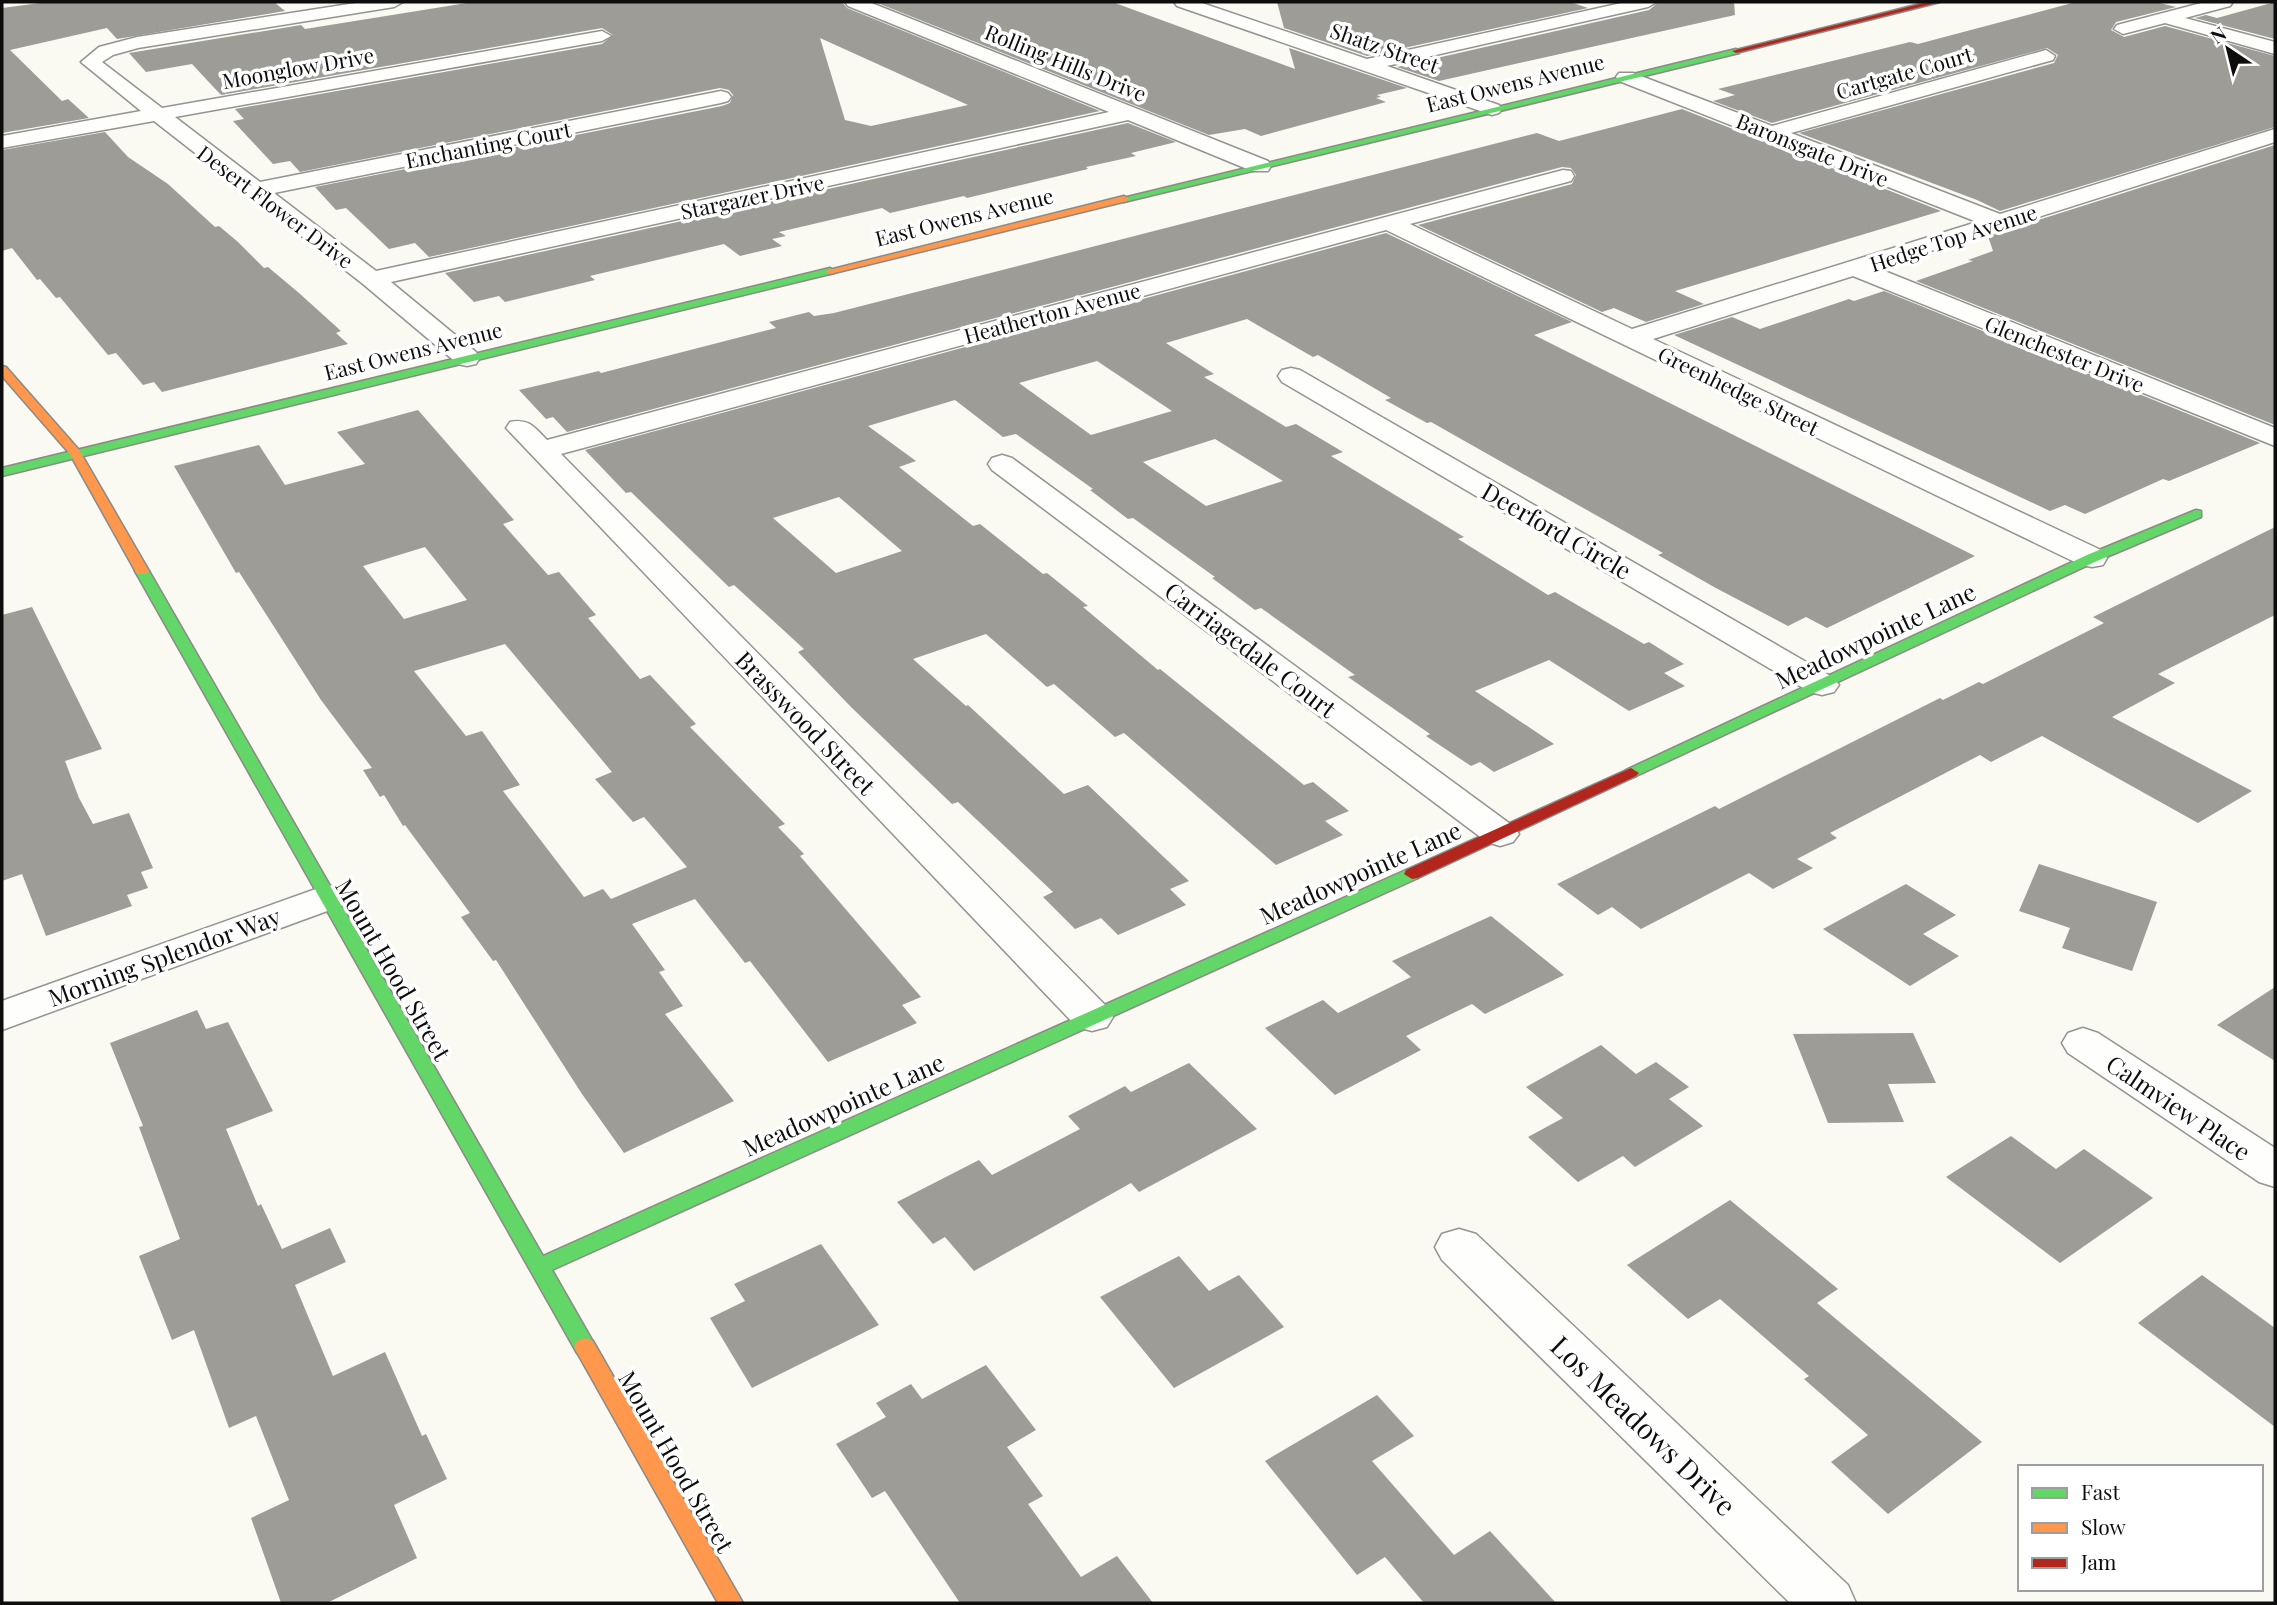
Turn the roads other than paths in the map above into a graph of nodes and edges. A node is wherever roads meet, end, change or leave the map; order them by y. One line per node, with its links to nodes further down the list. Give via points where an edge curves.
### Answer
1 (394, 2): 18 (street, Desert Flower Drive, via 137,43 90,62)
2 (854, 2): 17 (street, Rolling Hills Drive)
3 (1183, 2): 13 (street, Shatz Street)
4 (1648, 2): 13 (street)
5 (1927, 2): 14 (street, East Owens Avenue)
6 (2224, 2): 7 (street)
7 (2165, 18): 8 (street); 10 (street)
8 (2123, 29)
9 (602, 36): 18 (street, Moonglow Drive)
10 (2275, 49): 12 (street)
11 (2046, 56): 19 (street, Cartgate Court)
12 (2244, 60)
13 (1367, 65): 16 (street, Shatz Street)
14 (1626, 77): 16 (street, East Owens Avenue); 19 (street, Baronsgate Drive)
15 (721, 97): 24 (street, Enchanting Court)
16 (1492, 109): 22 (street, East Owens Avenue)
17 (1132, 113): 22 (street, Rolling Hills Drive); 28 (street, Stargazer Drive)
18 (157, 115): 21 (street, Moonglow Drive); 24 (street, Desert Flower Drive)
19 (1773, 132): 26 (street, Baronsgate Drive)
20 (2275, 135): 26 (street, Hedge Top Avenue)
21 (2, 142)
22 (1260, 166): 30 (street, East Owens Avenue)
23 (1563, 176): 25 (street, Heatherton Avenue)
24 (255, 190): 28 (street, Desert Flower Drive)
25 (1387, 222): 29 (street, Greenhedge Street); 34 (street, Heatherton Avenue)
26 (1999, 222): 27 (street, Hedge Top Avenue)
27 (1855, 268): 29 (street, Hedge Top Avenue); 33 (street, Glenchester Drive)
28 (372, 279): 30 (street, Desert Flower Drive)
29 (1631, 338): 39 (street, Greenhedge Street)
30 (467, 358): 35 (street, East Owens Avenue)
31 (2, 369): 35 (street, Mount Hood Street)
32 (1291, 376): 40 (street, Deerford Circle)
33 (2275, 438)
34 (531, 439): 44 (street, Brasswood Street)
35 (75, 453): 37 (street, East Owens Avenue); 42 (street, Mount Hood Street)
36 (1002, 464): 41 (street, Carriagedale Court)
37 (2, 472)
38 (2196, 514): 39 (street, Meadowpointe Lane)
39 (2092, 558): 40 (street, Meadowpointe Lane)
40 (1822, 685): 41 (street, Meadowpointe Lane)
41 (1500, 834): 44 (street, Meadowpointe Lane)
42 (327, 897): 43 (street, Morning Splendor Way); 48 (street, Mount Hood Street)
43 (2, 1016)
44 (1092, 1017): 48 (street, Meadowpointe Lane)
45 (2083, 1043): 46 (street, Calmview Place)
46 (2275, 1170)
47 (1459, 1247): 50 (street, Los Meadows Drive)
48 (540, 1266): 49 (street, Mount Hood Street)
49 (731, 1603)
50 (1828, 1603)

